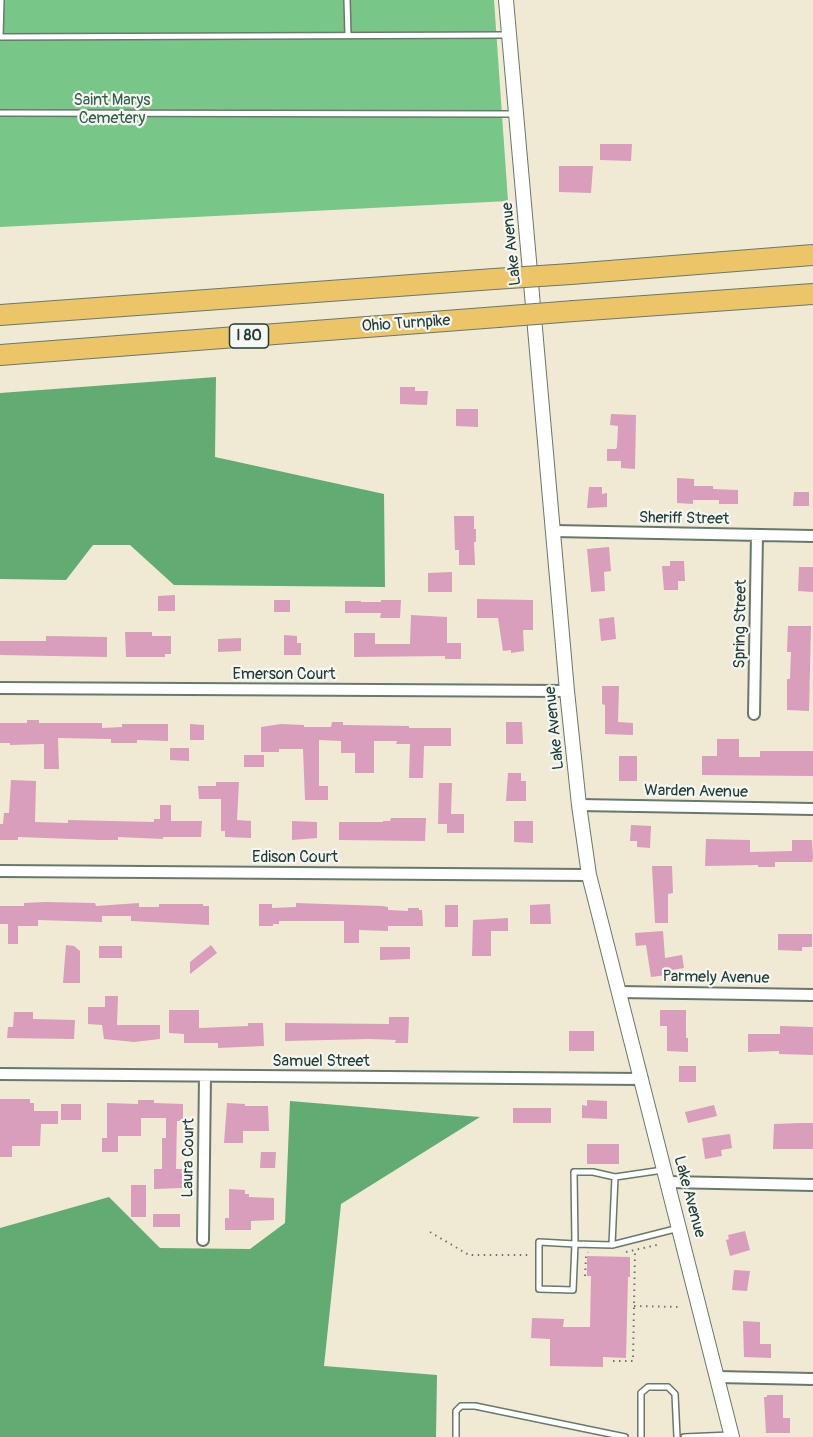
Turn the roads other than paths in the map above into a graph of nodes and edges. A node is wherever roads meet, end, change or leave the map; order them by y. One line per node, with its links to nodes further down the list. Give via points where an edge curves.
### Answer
1 (1, 0): 6 (lane)
2 (347, 0): 4 (lane)
3 (506, 0): 5 (street, Lake Avenue)
4 (348, 35): 5 (lane); 6 (lane)
5 (509, 35): 8 (street, Lake Avenue)
6 (0, 37)
7 (0, 113): 8 (lane)
8 (516, 114): 13 (street, Lake Avenue)
9 (813, 255): 11 (highway, bridge)
10 (813, 294): 12 (highway, Ohio Turnpike / I 80, bridge)
11 (0, 315)
12 (0, 355)
13 (554, 531): 14 (street, Sheriff Street); 17 (street, Lake Avenue)
14 (757, 535): 15 (street, Sheriff Street); 18 (street, Spring Street)
15 (813, 536)
16 (0, 688): 17 (street, Emerson Court)
17 (567, 692): 19 (street, Lake Avenue)
18 (754, 714)
19 (579, 805): 20 (street, Warden Avenue); 22 (street, Lake Avenue)
20 (813, 809)
21 (0, 871): 22 (street, Edison Court)
22 (589, 875): 23 (street, Lake Avenue)
23 (619, 992): 24 (street, Parmely Avenue); 27 (street, Lake Avenue)
24 (813, 995)
25 (0, 1074): 26 (street, Samuel Street)
26 (205, 1076): 27 (street, Samuel Street); 32 (street, Laura Court)
27 (642, 1079): 29 (street, Lake Avenue)
28 (615, 1176): 29 (lane); 33 (lane, via 574,1172); 34 (lane)
29 (666, 1176): 30 (street); 31 (street, Lake Avenue)
30 (813, 1185)
31 (680, 1228): 34 (lane); 35 (street, Lake Avenue)
32 (203, 1240)
33 (575, 1244): 33 (lane, via 539,1242 539,1289 573,1290); 34 (lane)
34 (612, 1245)
35 (717, 1377): 36 (street); 37 (street, Lake Avenue)
36 (813, 1379)
37 (732, 1436): 42 (lane)
38 (456, 1437): 39 (lane, via 456,1411 461,1406 475,1406)
39 (625, 1437)
40 (641, 1437): 41 (lane, via 641,1393 648,1387 668,1387 675,1394)
41 (676, 1437)
42 (684, 1437)

